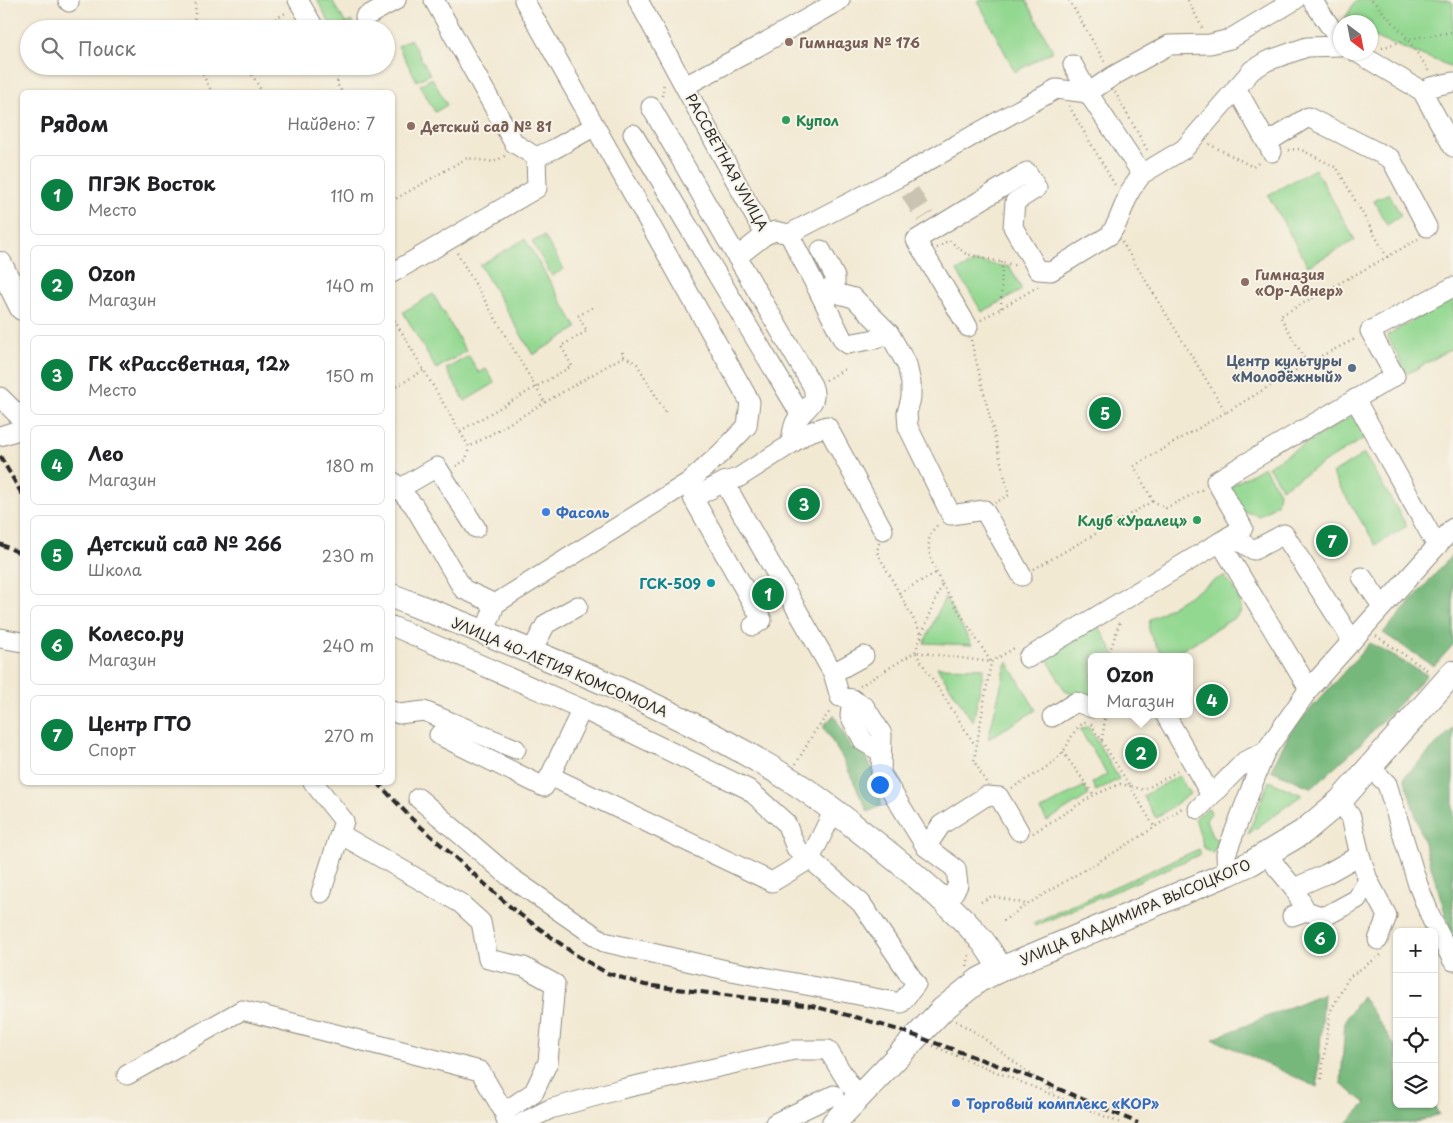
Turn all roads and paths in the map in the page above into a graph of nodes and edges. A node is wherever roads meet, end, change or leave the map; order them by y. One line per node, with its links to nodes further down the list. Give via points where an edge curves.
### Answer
1 (196, 0): 13 (path)
2 (396, 0): 12 (street)
3 (434, 0): 42 (street, via 514,143)
4 (524, 0): 37 (street)
5 (638, 0): 29 (street, РАССВЕТНАЯ УЛИЦА)
6 (840, 0): 29 (street)
7 (1069, 0): 26 (path)
8 (1295, 0): 26 (street, via 1230,39 1210,44 1169,45)
9 (1312, 0): 16 (street)
10 (1372, 0): 18 (path)
11 (299, 2): 14 (path); 15 (street)
12 (365, 17)
13 (195, 20)
14 (272, 20)
15 (310, 20)
16 (1333, 31)
17 (1453, 32): 18 (path)
18 (1408, 39): 20 (path); 28 (path, via 1428,69)
19 (1333, 46): 30 (street, via 1307,47 1267,61 1252,70)
20 (1378, 48)
21 (1378, 59): 28 (street)
22 (1073, 65): 35 (street)
23 (203, 75): 32 (path)
24 (252, 75): 33 (path)
25 (338, 75): 34 (path, via 337,84)
26 (1113, 76): 35 (street); 43 (path, via 1115,91)
27 (1453, 82): 28 (street)
28 (1425, 85): 41 (street)
29 (684, 86): 48 (street, РАССВЕТНАЯ УЛИЦА)
30 (1236, 88): 39 (street); 40 (street)
31 (1056, 89): 35 (street); 44 (path, via 1071,108); 47 (street, via 906,184)
32 (211, 90)
33 (261, 90)
34 (341, 90)
35 (1088, 93): 43 (street)
36 (650, 107): 53 (street)
37 (595, 126): 42 (street); 106 (street, via 750,402 747,426 689,482)
38 (633, 134): 82 (street)
39 (1194, 136): 40 (path, via 1253,167); 43 (street, via 1184,149)
40 (1270, 147): 46 (street, via 1308,117 1391,159); 54 (path, via 1300,149 1337,168)
41 (1453, 147)
42 (528, 152): 45 (path, via 494,162 467,158); 49 (street, via 537,188)
43 (1149, 170): 57 (street, via 1130,191 1110,236 1051,271)
44 (1119, 192)
45 (395, 199)
46 (1427, 227): 54 (path, via 1427,234)
47 (789, 234): 48 (street, РАССВЕТНАЯ УЛИЦА, via 775,230); 60 (street, РАССВЕТНАЯ УЛИЦА)
48 (765, 235): 53 (street)
49 (449, 240): 58 (street); 75 (path)
50 (1122, 242): 80 (path)
51 (821, 250): 61 (street, via 835,277)
52 (925, 255): 55 (path, via 950,240 966,254); 57 (street, via 916,240 929,224 1027,172 1037,188 1015,202 1013,227); 66 (street)
53 (738, 257): 76 (street)
54 (1387, 257): 71 (path, via 1280,316)
55 (1002, 262): 57 (path); 64 (path)
56 (0, 264): 62 (main road)
57 (1038, 270): 64 (path, via 1041,285)
58 (395, 271)
59 (1453, 287): 78 (street, via 1370,331 1395,376)
60 (817, 288): 61 (street); 67 (street, РАССВЕТНАЯ УЛИЦА, via 842,340 848,344)
61 (835, 293): 67 (street, via 854,298)
62 (20, 304)
63 (596, 306): 75 (path, via 578,316 587,331 561,346 572,366)
64 (1001, 308): 66 (path)
65 (395, 321): 73 (path)
66 (968, 327): 93 (path, via 1009,495)
67 (889, 333): 95 (street, via 907,365 911,383 908,427)
68 (1362, 335): 71 (path)
69 (621, 349): 70 (path)
70 (624, 356): 79 (path); 81 (path, via 637,364)
71 (1307, 363): 80 (path)
72 (847, 368): 76 (path)
73 (424, 370): 74 (path); 85 (path)
74 (395, 387)
75 (535, 387): 79 (path); 85 (path)
76 (813, 387): 82 (street, via 816,395)
77 (0, 396): 83 (street)
78 (1355, 400): 88 (street); 94 (street)
79 (545, 402): 85 (path, via 469,447)
80 (1226, 412): 91 (path, via 1134,466)
81 (667, 415)
82 (801, 415): 87 (street, via 795,423)
83 (20, 417)
84 (20, 430): 86 (street)
85 (460, 431)
86 (2, 435)
87 (791, 444): 89 (street, via 738,478); 97 (street, via 807,433 827,426)
88 (1216, 481): 91 (path, via 1166,508); 99 (street, via 1243,528)
89 (724, 482): 109 (street, via 693,498 762,620); 122 (street)
90 (396, 485): 96 (street, via 437,467); 106 (street, via 414,506 463,589)
91 (1153, 501): 101 (path)
92 (1400, 501): 94 (street, via 1408,515)
93 (984, 510): 95 (street); 101 (street)
94 (1417, 510): 98 (street)
95 (951, 515): 100 (path, via 933,529 928,551)
96 (476, 528)
97 (883, 530): 104 (path, via 877,552)
98 (1447, 538): 108 (street)
99 (1225, 539): 115 (street, via 1254,550 1284,534); 120 (street); 124 (street)
100 (936, 573): 103 (path); 104 (path)
101 (1022, 576)
102 (1362, 577): 108 (street)
103 (942, 584): 112 (path); 121 (path)
104 (899, 593): 112 (path)
105 (395, 597): 111 (main road, УЛИЦА 40-ЛЕТИЯ КОМСОМОЛА)
106 (495, 604): 111 (street)
107 (578, 606): 117 (street, via 546,624)
108 (1382, 606): 115 (street)
109 (753, 626)
110 (395, 627): 127 (street)
111 (484, 632): 117 (main road, УЛИЦА 40-ЛЕТИЯ КОМСОМОЛА)
112 (922, 635): 118 (path)
113 (1377, 637): 123 (path)
114 (0, 638): 116 (street)
115 (1352, 640): 124 (street)
116 (20, 642)
117 (532, 652): 150 (main road, УЛИЦА 40-ЛЕТИЯ КОМСОМОЛА, via 642,699 751,756)
118 (915, 652): 121 (path); 125 (path); 134 (path)
119 (864, 656): 122 (street)
120 (1028, 658)
121 (990, 662): 134 (path)
122 (833, 673): 125 (street)
123 (1442, 674): 139 (main road, УЛИЦА ВЛАДИМИРА ВЫСОЦКОГО)
124 (1309, 689): 137 (street)
125 (846, 698): 138 (path, via 813,734); 154 (street, via 865,707 882,734 880,774)
126 (1088, 708): 129 (street, via 1076,702)
127 (582, 709): 141 (street); 157 (street, via 748,789 786,823 796,848)
128 (396, 712): 135 (street, via 424,711)
129 (1052, 717)
130 (1099, 718): 133 (path)
131 (1167, 718): 145 (street)
132 (438, 735): 141 (street, via 544,787)
133 (1102, 741): 136 (path, via 1088,720 1076,727); 143 (path)
134 (976, 746): 146 (path, via 974,761)
135 (516, 749)
136 (1062, 752): 144 (path); 146 (path, via 1038,772)
137 (1266, 752): 145 (street, via 1245,760); 158 (street, via 1226,854)
138 (794, 767)
139 (1370, 767): 148 (main road, УЛИЦА ВЛАДИМИРА ВЫСОЦКОГО); 166 (street, via 1388,784 1418,885)
140 (1182, 769): 143 (path, via 1144,790)
141 (550, 776): 157 (street, via 772,882)
142 (315, 785): 153 (street, via 344,821)
143 (1130, 786): 144 (path, via 1120,784); 151 (path)
144 (1094, 795): 152 (path)
145 (1210, 795): 149 (street)
146 (992, 796): 152 (street); 154 (street, via 941,826)
147 (418, 798): 157 (street, via 510,877 604,942 726,970 901,1003 916,984 862,902)
148 (1340, 801): 155 (main road, УЛИЦА ВЛАДИМИРА ВЫСОЦКОГО, via 1303,832); 156 (street, via 1351,817)
149 (1198, 809)
150 (834, 810): 157 (street); 163 (main road, УЛИЦА 40-ЛЕТИЯ КОМСОМОЛА)
151 (1155, 828)
152 (1025, 833)
153 (340, 834): 161 (street); 175 (street, via 460,903 481,922 488,960 524,967 555,984 548,1062 534,1092)
154 (926, 847): 163 (street, via 956,869 958,885)
155 (1267, 853): 158 (main road, УЛИЦА ВЛАДИМИРА ВЫСОЦКОГО); 160 (street)
156 (1360, 855): 159 (street); 160 (street)
157 (810, 859)
158 (1227, 874): 167 (main road, УЛИЦА ВЛАДИМИРА ВЫСОЦКОГО)
159 (1368, 880): 160 (street, via 1358,899 1324,916 1299,913); 165 (street, via 1387,916)
160 (1294, 888)
161 (321, 893)
162 (981, 902): 164 (path, via 992,896 1026,904)
163 (947, 904): 167 (main road, УЛИЦА 40-ЛЕТИЯ КОМСОМОЛА, via 982,939)
164 (1003, 921)
165 (1383, 945): 171 (path, via 1349,978 1330,1012)
166 (1453, 961)
167 (1001, 969): 173 (main road, УЛИЦА ВЛАДИМИРА ВЫСОЦКОГО, via 979,980 943,1009)
168 (956, 1020): 174 (path)
169 (932, 1046): 174 (path)
170 (127, 1075): 175 (street, via 242,1010 480,1071)
171 (1321, 1079)
172 (834, 1095): 177 (street)
173 (861, 1096): 176 (street, via 849,1084 828,1050 794,1050 621,1089 550,1109); 178 (main road, УЛИЦА ВЛАДИМИРА ВЫСОЦКОГО)
174 (1060, 1097): 179 (path)
175 (506, 1118)
176 (522, 1123)
177 (775, 1123)
178 (834, 1123)
179 (1121, 1123)

